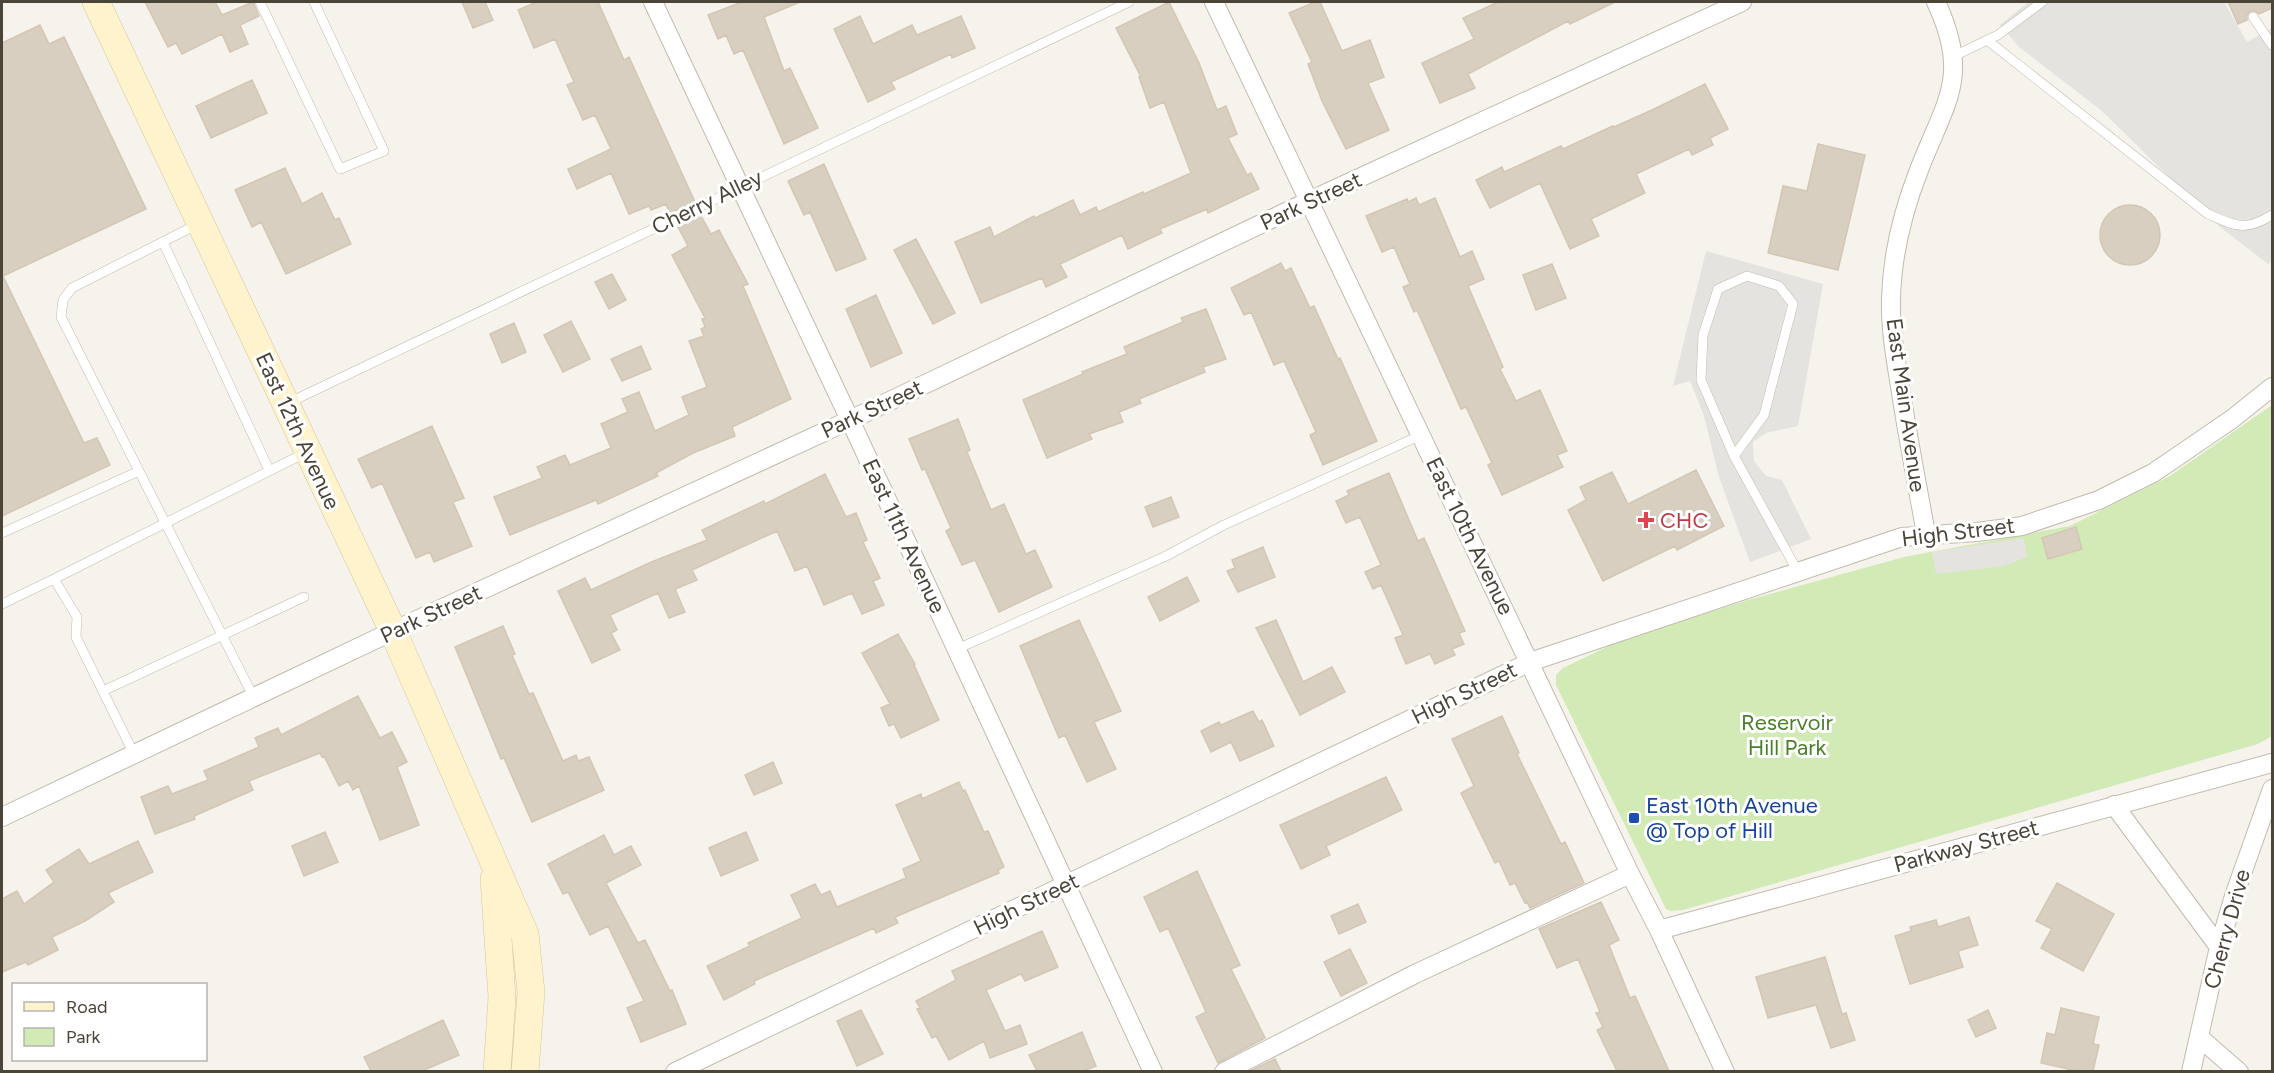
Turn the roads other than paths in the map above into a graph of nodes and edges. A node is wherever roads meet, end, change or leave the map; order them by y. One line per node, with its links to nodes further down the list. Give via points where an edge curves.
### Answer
1 (96, 2): 17 (street, East 12th Avenue)
2 (260, 2): 3 (lane, via 340,169 384,151)
3 (314, 2)
4 (653, 2): 14 (street, East 11th Avenue)
5 (1128, 2): 14 (lane, Cherry Alley)
6 (1214, 2): 15 (street, East 10th Avenue)
7 (1742, 2): 15 (street, Park Street)
8 (1936, 2): 13 (street, East Main Avenue, via 1951,36)
9 (2042, 2): 11 (lane)
10 (2253, 17): 12 (lane)
11 (1987, 40): 13 (lane); 16 (lane, via 2208,214 2238,227 2260,223)
12 (2272, 45)
13 (1954, 56): 29 (street, East Main Avenue, via 1951,91 1905,210 1891,299 1893,344)
14 (740, 186): 20 (lane, Cherry Alley); 21 (street, East 11th Avenue)
15 (1309, 201): 21 (street, Park Street); 22 (street, East 10th Avenue)
16 (2272, 215)
17 (200, 223): 18 (lane); 20 (street, East 12th Avenue)
18 (164, 242): 25 (lane); 26 (lane, via 72,288 63,300 61,317)
19 (2272, 387): 29 (street, High Street, via 2178,456 2099,500 2022,526)
20 (285, 404): 23 (street, East 12th Avenue)
21 (850, 420): 34 (street, Park Street); 36 (street, East 11th Avenue)
22 (1421, 435): 36 (lane, via 1224,525 1164,557); 37 (street, East 10th Avenue)
23 (308, 451): 25 (lane); 34 (street, East 12th Avenue)
24 (1734, 456): 24 (lane, via 1701,380 1703,335 1718,289 1747,276 1779,286 1793,304 1764,415); 30 (lane)
25 (269, 470): 27 (lane)
26 (139, 471): 27 (lane); 28 (lane)
27 (165, 522): 31 (lane); 35 (lane)
28 (2, 533)
29 (1926, 534): 30 (street, High Street, via 1902,537)
30 (1798, 572): 37 (street, High Street)
31 (54, 579): 33 (lane); 38 (lane, via 77,617 76,637)
32 (304, 597): 35 (lane)
33 (2, 604)
34 (393, 632): 39 (street, Park Street); 45 (street, East 12th Avenue)
35 (222, 635): 38 (lane); 39 (lane)
36 (957, 649): 47 (street, East 11th Avenue)
37 (1530, 662): 46 (street, East 10th Avenue); 47 (street, High Street)
38 (103, 691): 40 (lane)
39 (254, 698): 40 (street, Park Street)
40 (134, 754): 44 (street, Park Street)
41 (2272, 763): 43 (street, Parkway Street)
42 (2272, 789): 49 (street, Cherry Drive, via 2247,854)
43 (2114, 806): 48 (street, Parkway Street); 49 (street)
44 (2, 817)
45 (493, 863): 51 (street, East 12th Avenue, via 502,997); 52 (street, East 12th Avenue, via 525,934 531,992)
46 (1630, 874): 48 (street, East 10th Avenue); 55 (street, via 1415,974)
47 (1067, 885): 53 (street, High Street); 54 (street, East 11th Avenue)
48 (1659, 930): 56 (street, East 10th Avenue)
49 (2219, 947): 50 (street, Cherry Drive)
50 (2200, 1038): 57 (street, Cherry Drive); 58 (street)
51 (497, 1071)
52 (525, 1071)
53 (675, 1071)
54 (1153, 1071)
55 (1224, 1071)
56 (1725, 1071)
57 (2191, 1071)
58 (2239, 1071)

